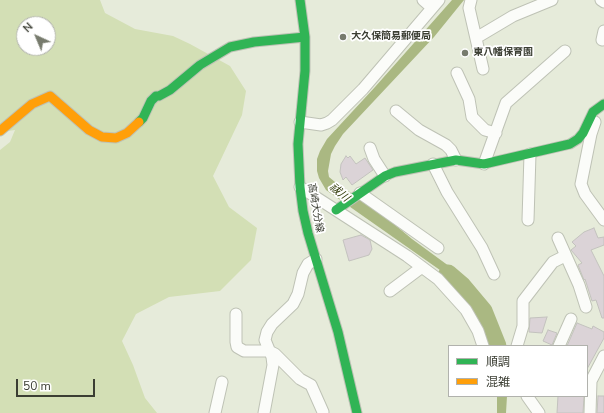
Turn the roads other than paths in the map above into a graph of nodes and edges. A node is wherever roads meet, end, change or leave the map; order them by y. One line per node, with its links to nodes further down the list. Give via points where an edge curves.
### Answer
1 (300, 0): 8 (street, 高崎大分線)
2 (423, 0): 7 (street)
3 (470, 0): 9 (street, via 469,8)
4 (552, 0): 9 (street, via 513,16)
5 (601, 0): 6 (street)
6 (604, 2)
7 (436, 4): 16 (street, via 363,89 332,120 321,125)
8 (305, 37): 16 (street, 高崎大分線); 17 (street, via 230,47 200,65 170,90 156,96 143,118 127,133 116,138 102,137 89,130 50,96 32,104)
9 (476, 38): 11 (street)
10 (565, 51): 18 (street, via 506,103)
11 (482, 69)
12 (456, 73): 18 (street, via 469,99 472,117 486,130)
13 (604, 104): 20 (street, via 593,112 583,133 574,142)
14 (396, 110): 21 (street, via 419,130 446,145)
15 (604, 110): 29 (street, via 594,122 581,184 585,194)
16 (300, 122): 25 (street, 高崎大分線)
17 (0, 131)
18 (496, 133): 23 (street)
19 (370, 148): 24 (street)
20 (530, 154): 23 (street); 28 (street)
21 (456, 160): 22 (street); 23 (street)
22 (433, 164): 24 (street); 35 (street, via 447,192 482,248)
23 (484, 164)
24 (386, 176): 26 (street)
25 (300, 187): 27 (street); 33 (street, 高崎大分線, via 308,234)
26 (358, 194): 27 (street); 31 (street)
27 (338, 208): 34 (street)
28 (528, 220)
29 (604, 220)
30 (558, 238): 32 (street)
31 (438, 248)
32 (566, 256): 37 (street); 41 (street, via 553,262 523,301 523,326)
33 (316, 259): 43 (street, via 308,264 303,273 293,304 268,328 265,340); 50 (street, 高崎大分線, via 340,340)
34 (422, 267): 36 (street); 40 (street, via 444,285 466,310)
35 (494, 274)
36 (390, 291)
37 (586, 307)
38 (236, 314): 43 (street, via 237,348 244,351)
39 (571, 319): 42 (street)
40 (483, 345)
41 (517, 345)
42 (559, 345)
43 (269, 351): 47 (street, via 278,356 300,379 311,385); 49 (street, via 273,365)
44 (604, 356): 52 (street, via 591,381)
45 (222, 382): 48 (street)
46 (528, 397): 51 (street)
47 (323, 412)
48 (215, 413)
49 (264, 413)
50 (357, 413)
51 (539, 413)
52 (590, 413)

